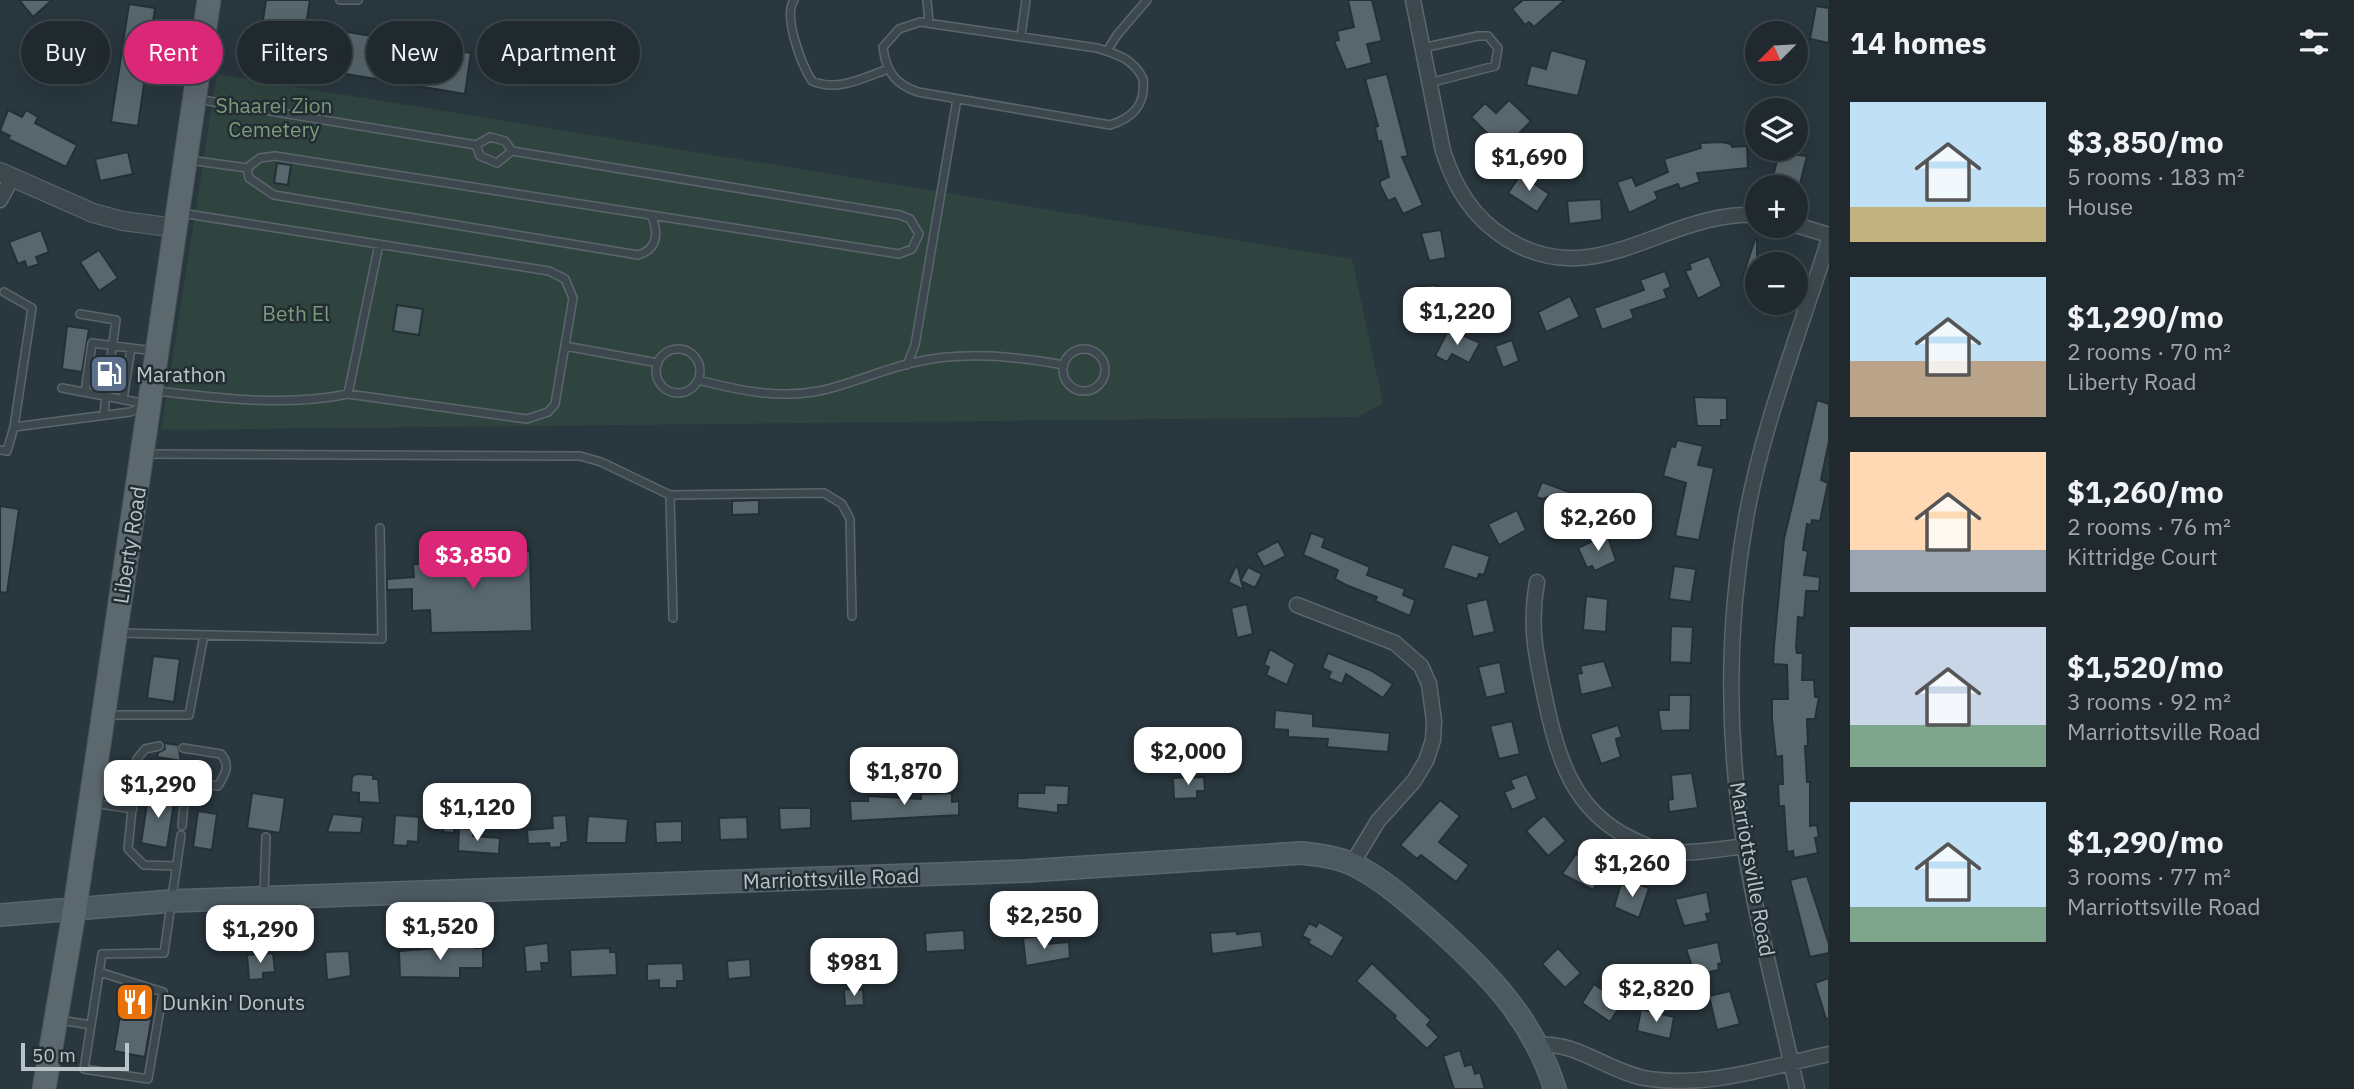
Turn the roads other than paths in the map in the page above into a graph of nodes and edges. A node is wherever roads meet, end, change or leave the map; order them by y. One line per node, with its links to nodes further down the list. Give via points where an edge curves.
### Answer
1 (209, 0): 15 (main road, Liberty Road)
2 (340, 0): 3 (lane)
3 (358, 0)
4 (794, 0): 13 (lane, via 790,16 812,80 844,85)
5 (927, 0): 9 (lane)
6 (1026, 0): 10 (lane)
7 (1147, 0): 12 (lane)
8 (1413, 0): 11 (street)
9 (929, 23): 10 (lane); 13 (lane, via 908,25 890,36 883,47)
10 (1021, 36): 12 (lane)
11 (1421, 48): 14 (street); 14 (lane, via 1488,36 1498,48 1495,66)
12 (1108, 51): 16 (lane, via 1132,62 1143,79 1140,107 1121,122 1097,124)
13 (888, 69): 16 (lane, via 901,86)
14 (1429, 83): 24 (street, via 1443,151 1461,194 1498,233 1530,251 1565,259 1591,258 1699,220)
15 (195, 99): 17 (lane); 19 (main road, Liberty Road)
16 (957, 99): 29 (lane)
17 (476, 145): 18 (lane, via 490,137 505,141); 18 (lane, via 480,156 497,163)
18 (512, 151): 28 (lane, via 900,215 910,219)
19 (186, 159): 20 (lane); 25 (main road, Liberty Road)
20 (247, 169): 23 (lane, via 260,158 275,156); 23 (lane, via 249,178 274,195 638,255 653,247)
21 (6, 175): 22 (street); 25 (street, via 93,213 123,221)
22 (0, 200)
23 (651, 215): 28 (lane, via 899,254 912,249)
24 (1745, 215)
25 (177, 220): 30 (lane); 36 (main road, Liberty Road)
26 (1808, 229): 27 (street)
27 (1829, 237): 69 (street, Marriottsville Road, via 1763,442 1741,552 1732,691 1735,772)
28 (918, 239): 29 (lane)
29 (933, 242): 39 (lane, via 915,345)
30 (379, 244): 34 (lane, via 559,275 573,298); 45 (lane)
31 (4, 292): 50 (lane, via 32,308)
32 (80, 314): 33 (lane, via 116,320)
33 (112, 345): 35 (lane); 38 (lane); 44 (lane, via 92,343)
34 (565, 346): 37 (lane); 45 (lane, via 555,404 548,412 527,419)
35 (131, 348): 36 (lane); 48 (lane)
36 (158, 351): 47 (main road, Liberty Road)
37 (658, 363): 41 (lane, via 660,383 672,392 687,391); 41 (lane, via 670,351 685,350 697,360)
38 (110, 364)
39 (907, 365): 40 (lane, via 968,357 1020,357); 41 (lane, via 820,390 791,393 755,393)
40 (1064, 365): 40 (lane, via 1067,382 1078,390 1094,389 1104,378 1102,360 1091,351 1076,351)
41 (698, 380)
42 (107, 384): 46 (lane)
43 (62, 388): 44 (lane)
44 (85, 393): 46 (lane)
45 (348, 394): 47 (lane, via 321,400)
46 (105, 397): 48 (lane); 49 (lane)
47 (150, 397): 48 (lane); 49 (lane, via 130,412); 52 (main road, Liberty Road)
48 (123, 400)
49 (104, 414): 50 (lane)
50 (14, 427): 51 (lane, via 7,451)
51 (0, 450)
52 (142, 454): 53 (lane, via 580,456); 59 (main road, Liberty Road)
53 (670, 495): 57 (lane, via 812,491 835,498 850,519); 58 (lane)
54 (380, 528): 60 (lane, via 382,639)
55 (1537, 583): 69 (street, via 1531,612 1533,641 1555,743 1578,796 1594,814 1642,845 1681,852)
56 (1297, 605): 70 (street, via 1395,643 1421,666 1429,684 1434,721 1426,761 1415,781 1378,821)
57 (852, 616)
58 (673, 618)
59 (115, 633): 60 (lane); 61 (main road, Liberty Road)
60 (204, 635): 61 (lane, via 189,715)
61 (103, 715): 66 (main road, Liberty Road)
62 (159, 746): 64 (lane, via 139,754)
63 (183, 748): 65 (lane, via 221,754 227,771 218,786)
64 (135, 776): 65 (lane); 67 (lane)
65 (186, 782): 71 (lane)
66 (90, 803): 67 (lane); 74 (main road, Liberty Road)
67 (133, 809): 71 (lane, via 128,849 144,865)
68 (265, 837): 72 (lane)
69 (1745, 846): 81 (street, Marriottsville Road)
70 (1352, 864): 72 (main road, Marriottsville Road, via 1286,852 1027,871); 79 (main road, Marriottsville Road, via 1407,901 1474,962 1512,1004)
71 (177, 866): 73 (lane)
72 (264, 898): 73 (main road, Marriottsville Road)
73 (172, 901): 74 (main road, Marriottsville Road); 76 (lane, via 164,953 102,954)
74 (75, 907): 75 (main road, Marriottsville Road); 77 (main road, Liberty Road)
75 (0, 915)
76 (100, 972): 78 (lane); 78 (lane, via 163,992 148,1079 84,1069)
77 (56, 1019): 78 (lane); 82 (main road, Liberty Road)
78 (91, 1025)
79 (1539, 1045): 81 (street, via 1556,1043 1619,1071 1672,1083 1733,1077); 83 (main road, Marriottsville Road)
80 (1829, 1054): 81 (street)
81 (1791, 1062): 84 (street, Marriottsville Road)
82 (44, 1089)
83 (1555, 1089)
84 (1797, 1089)

